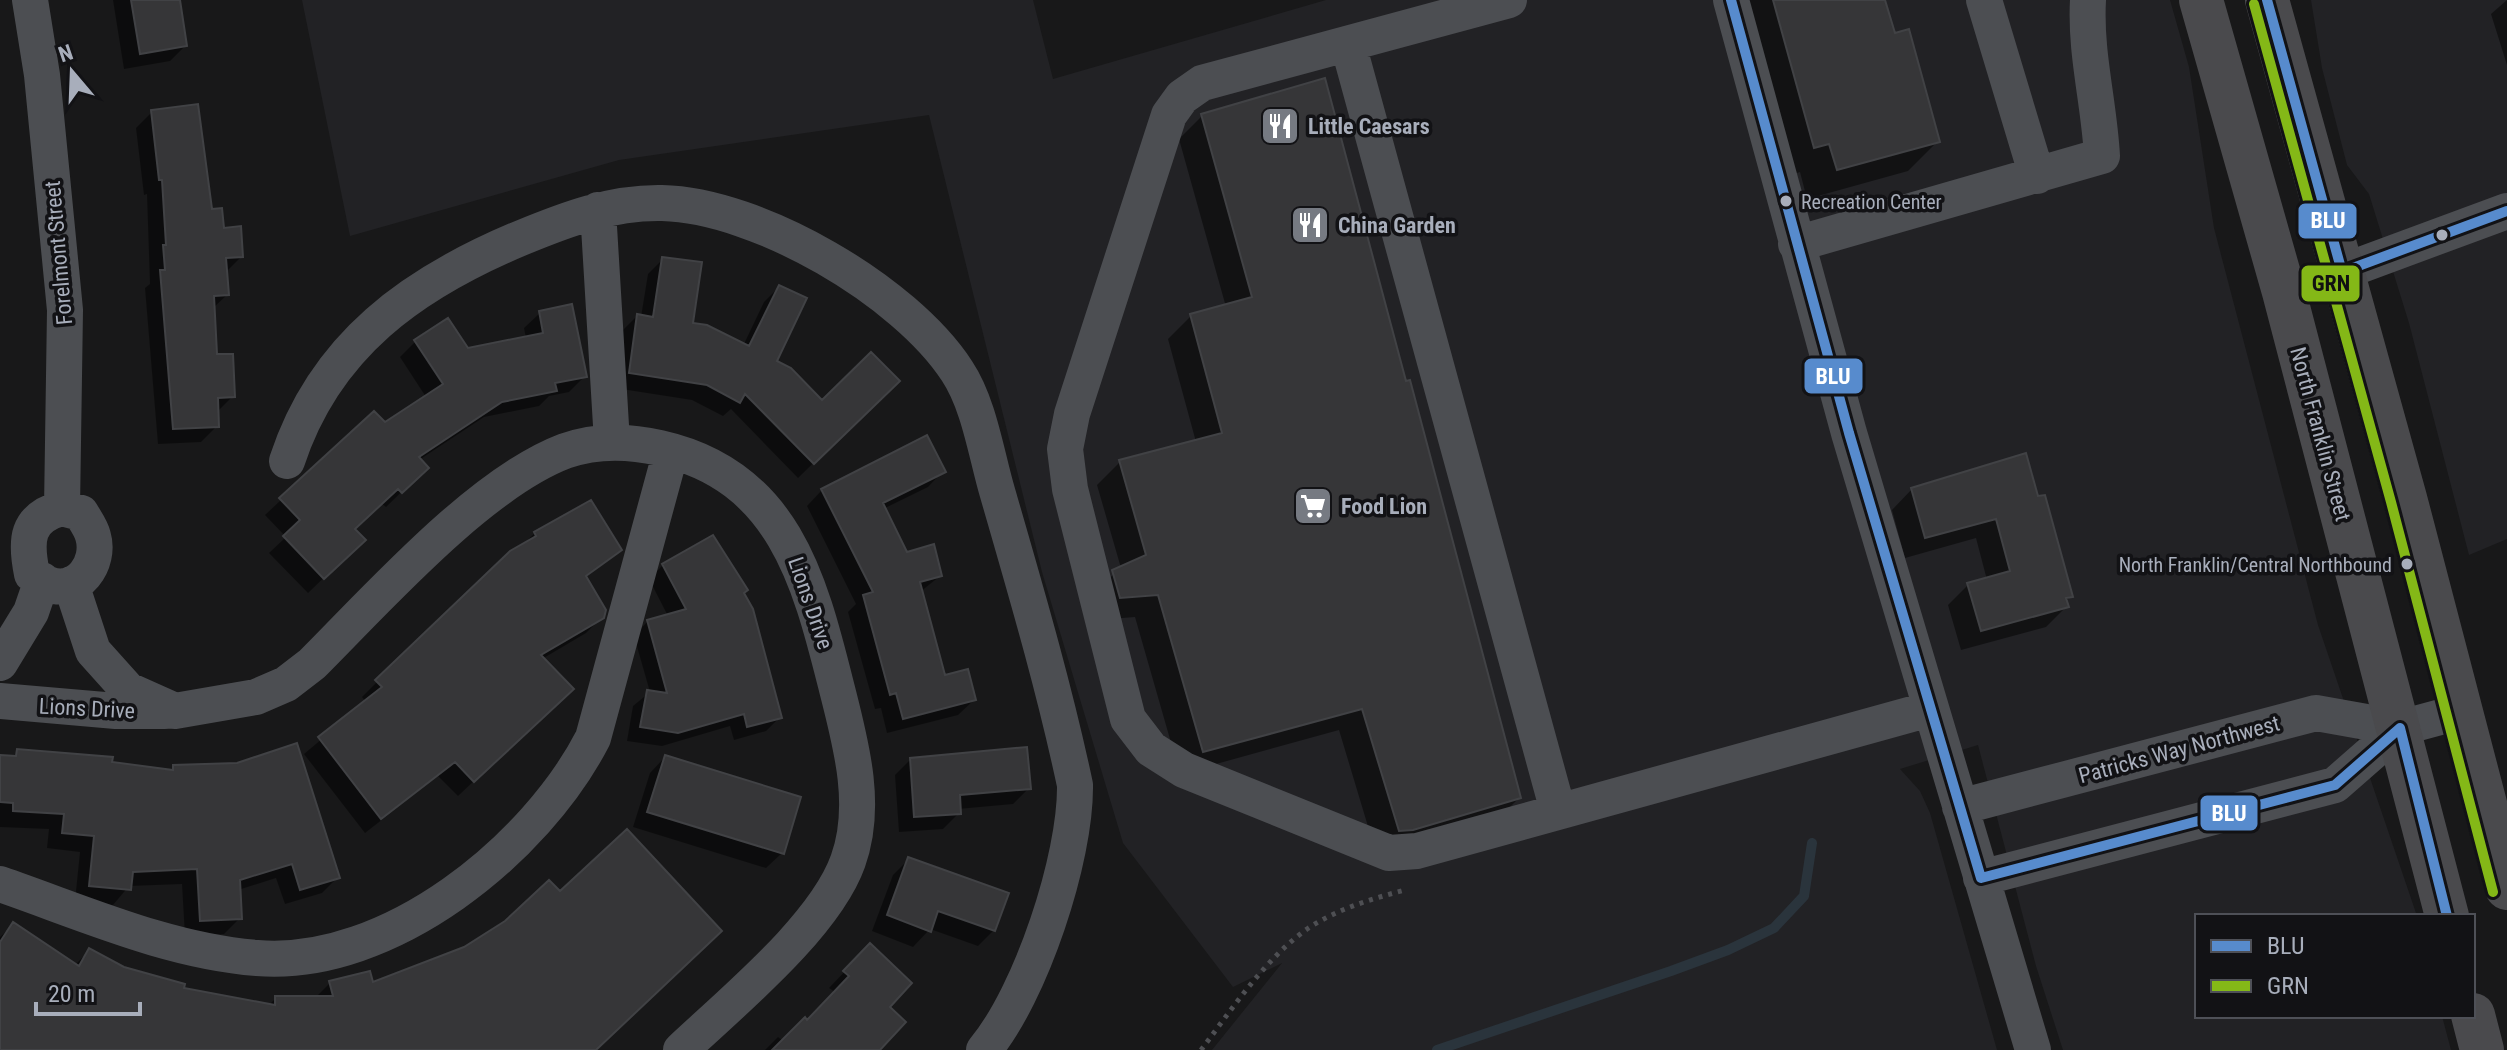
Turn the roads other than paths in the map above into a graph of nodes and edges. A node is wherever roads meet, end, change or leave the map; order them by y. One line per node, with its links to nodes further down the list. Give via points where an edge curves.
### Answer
1 (30, 0): 17 (street, Forelmont Street, via 65,310)
2 (1509, 0): 8 (street)
3 (1731, 0): 12 (street)
4 (1984, 0): 9 (street)
5 (2088, 0): 9 (street, via 2086,43 2100,106 2102,156)
6 (2201, 0): 24 (main road, North Franklin Street)
7 (2267, 0): 13 (main road)
8 (1348, 44): 26 (street); 26 (street, via 1202,83 1169,115 1154,160 1065,449 1070,489 1128,719 1151,749 1184,770 1389,853 1417,851)
9 (2037, 176): 12 (street)
10 (598, 210): 14 (street); 16 (street, via 458,266 384,316 332,373 297,431); 33 (street, via 665,203 742,220 784,237 856,275 917,327 959,374 1013,546 1075,785 1068,853 1028,976 1014,1009)
11 (2507, 211): 13 (street)
12 (1796, 244): 21 (street)
13 (2342, 272): 23 (main road)
14 (612, 442): 15 (street, Lions Drive); 22 (street, Lions Drive, via 567,451 494,492 286,684 256,697)
15 (671, 451): 28 (street, via 605,700 587,749 548,806 444,901 407,922 329,951 261,959 155,938); 32 (street, Lions Drive, via 727,475 772,516 790,545 819,618 851,742 857,793 848,862 828,898 801,932)
16 (287, 461)
17 (62, 508): 18 (street, via 43,513 32,528); 18 (street, via 81,513 93,536 94,560 84,578)
18 (35, 565): 19 (street, via 31,612); 22 (street, Lions Drive, via 93,651 128,690)
19 (0, 663)
20 (0, 701): 22 (street, Lions Drive)
21 (1930, 709): 25 (street); 26 (street)
22 (175, 711)
23 (2459, 712): 24 (street, Patricks Way Northwest); 29 (main road)
24 (2400, 728): 25 (street, Patricks Way Northwest, via 2316,713); 27 (street, Patricks Way Northwest, via 2335,785); 30 (main road, North Franklin Street)
25 (1960, 807): 27 (street)
26 (1558, 811)
27 (1981, 878): 34 (street)
28 (0, 884)
29 (2507, 888)
30 (2446, 914)
31 (2474, 1018): 35 (main road)
32 (681, 1050)
33 (984, 1050)
34 (2033, 1050)
35 (2482, 1050)

